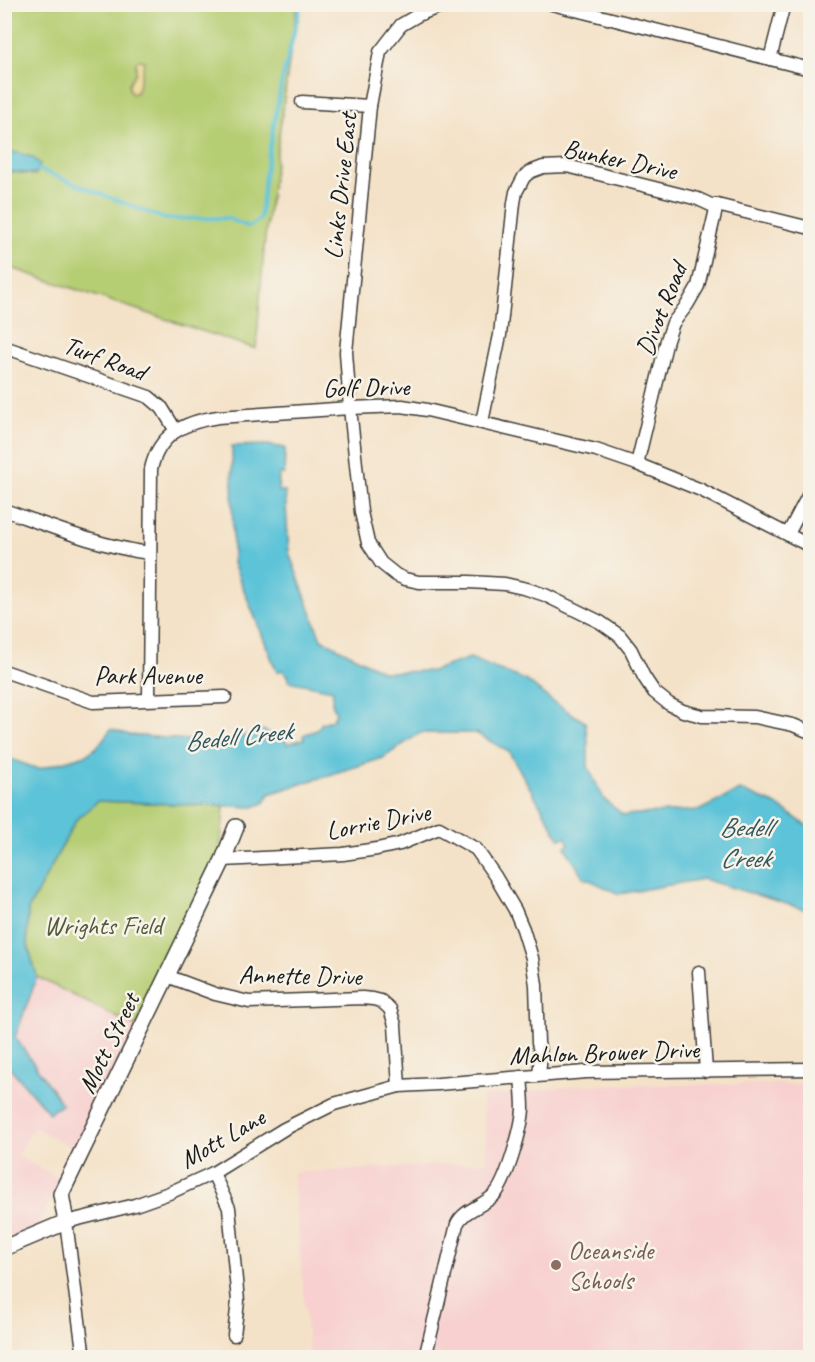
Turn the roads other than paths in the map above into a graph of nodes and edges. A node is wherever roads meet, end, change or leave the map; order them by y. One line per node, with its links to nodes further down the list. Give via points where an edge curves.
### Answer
1 (446, 4): 7 (street, Links Drive East, via 401,25 380,52)
2 (552, 4): 4 (street)
3 (784, 4): 4 (street)
4 (770, 59): 5 (street)
5 (810, 69)
6 (302, 102): 7 (street)
7 (370, 106): 11 (street, Links Drive East, via 346,352)
8 (717, 205): 9 (street, Bunker Drive); 12 (street, Bunker Drive, via 567,166 543,167 524,177 514,203 500,335); 14 (street, Divot Road, via 698,286 673,323)
9 (810, 228)
10 (4, 347): 13 (street, Turf Road, via 148,397 162,408)
11 (350, 408): 12 (street, Golf Drive, via 402,406); 13 (street, Golf Drive, via 201,419); 23 (street, Links Drive East, via 368,543 381,563 396,575 419,582 504,584 545,595 620,636 654,692 669,704 702,716 755,717)
12 (482, 422): 14 (street, Golf Drive)
13 (176, 431): 19 (street, Golf Drive, via 162,444 151,469)
14 (637, 464): 17 (street, Golf Drive, via 701,490)
15 (810, 492): 17 (street)
16 (4, 510): 19 (street, via 88,539)
17 (788, 534): 18 (street, Golf Drive)
18 (810, 546)
19 (149, 553): 22 (street, Golf Drive)
20 (4, 671): 22 (street, Park Avenue, via 93,702)
21 (225, 697): 22 (street, Park Avenue)
22 (149, 699)
23 (810, 732)
24 (236, 827): 25 (street, Mott Street)
25 (223, 860): 27 (street, Mott Street); 30 (street, Lorrie Drive, via 377,849 439,828 476,849 524,929 536,985)
26 (699, 972): 29 (street)
27 (167, 975): 32 (street, Annette Drive, via 215,994 249,1002 362,998 381,1001 390,1009 395,1025); 34 (street, Mott Street, via 61,1194)
28 (810, 1069): 29 (street, Mahlon Brower Drive)
29 (706, 1071): 30 (street, Mahlon Brower Drive)
30 (539, 1075): 31 (street, Mahlon Brower Drive)
31 (521, 1077): 32 (street, Mahlon Brower Drive); 38 (street, via 522,1121 508,1168 496,1193 460,1217)
32 (399, 1086): 33 (street, Mott Lane, via 334,1104 284,1128)
33 (213, 1173): 34 (street, Mott Lane, via 135,1205); 36 (street, via 229,1208 238,1301)
34 (66, 1222): 35 (street); 37 (street)
35 (4, 1248)
36 (234, 1335)
37 (84, 1358)
38 (425, 1358)

